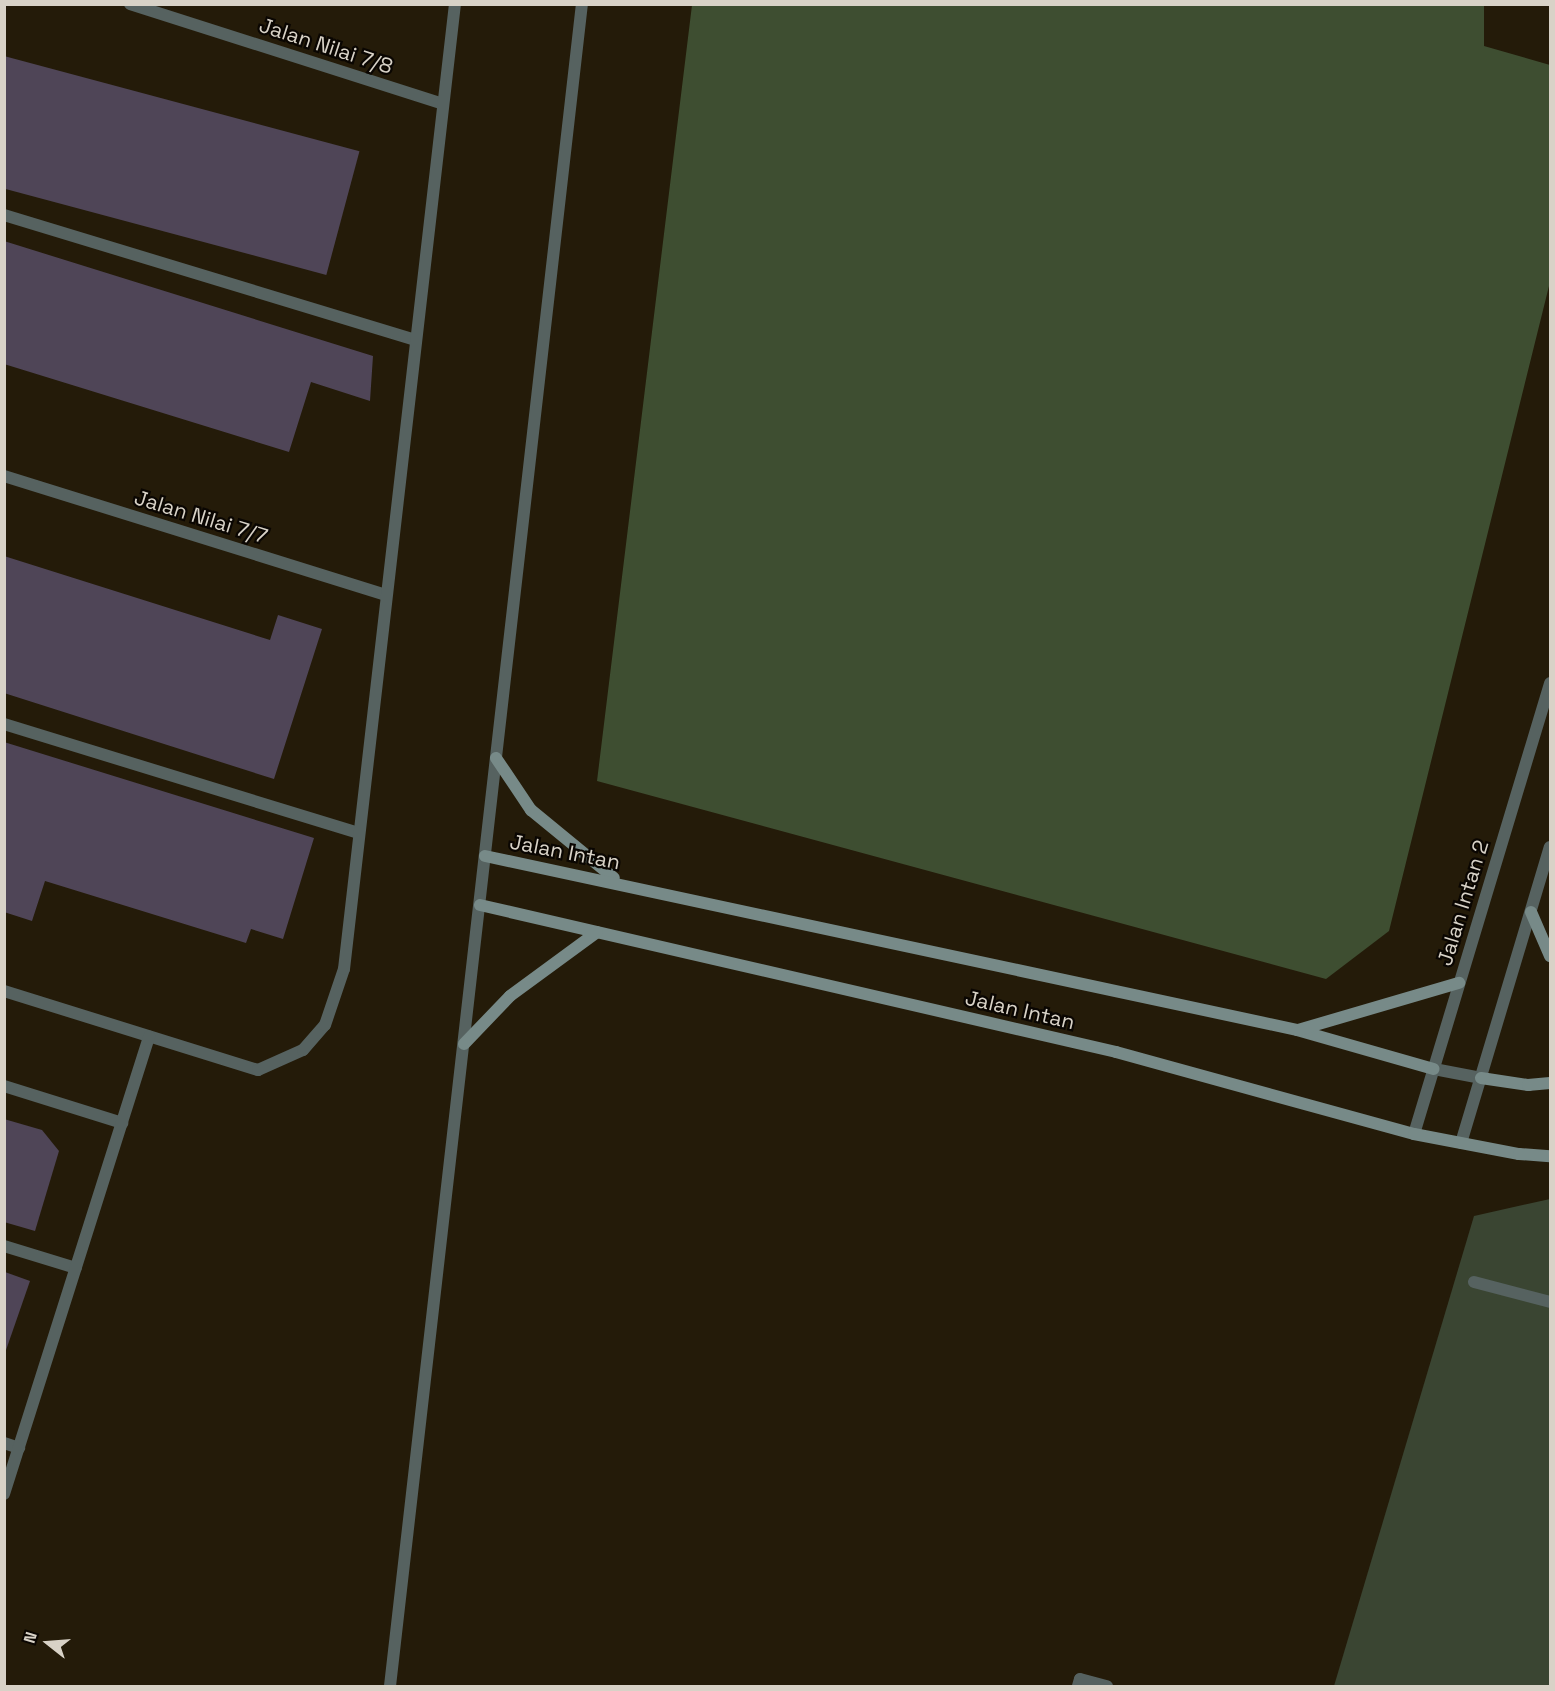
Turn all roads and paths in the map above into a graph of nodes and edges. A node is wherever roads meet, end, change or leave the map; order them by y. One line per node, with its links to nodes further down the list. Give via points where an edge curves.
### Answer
1 (130, 4): 4 (street, Jalan Nilai 7/8)
2 (455, 4): 4 (street)
3 (582, 4): 11 (street)
4 (441, 103): 6 (street)
5 (4, 215): 6 (street)
6 (415, 340): 8 (street)
7 (4, 476): 8 (street, Jalan Nilai 7/7)
8 (386, 595): 12 (street)
9 (1551, 683): 20 (street, Jalan Intan 2)
10 (4, 724): 12 (street)
11 (496, 759): 14 (street); 15 (street, via 531,810)
12 (359, 833): 23 (street, via 344,969 325,1025 303,1050 258,1070)
13 (1551, 847): 17 (street)
14 (485, 856): 15 (street, Jalan Intan); 16 (street)
15 (620, 882): 22 (street, Jalan Intan)
16 (480, 905): 18 (street, Jalan Intan); 24 (street)
17 (1531, 912): 19 (street); 26 (street)
18 (597, 932): 24 (street, via 510,996); 30 (street, Jalan Intan, via 1116,1052)
19 (1551, 956)
20 (1459, 984): 22 (street); 25 (street, Jalan Intan 2)
21 (4, 991): 23 (street)
22 (1296, 1030): 25 (street, Jalan Intan)
23 (149, 1036): 29 (street)
24 (464, 1044): 40 (street)
25 (1434, 1069): 26 (street, Jalan Intan); 30 (street, Jalan Intan 2)
26 (1481, 1078): 27 (street, Jalan Intan, via 1528,1085); 31 (street)
27 (1551, 1083)
28 (4, 1086): 29 (street)
29 (122, 1123): 34 (street)
30 (1414, 1134): 31 (street, Jalan Intan)
31 (1461, 1143): 32 (street, Jalan Intan)
32 (1551, 1156)
33 (4, 1246): 34 (street)
34 (76, 1268): 38 (street)
35 (1474, 1282): 36 (street)
36 (1551, 1302)
37 (4, 1443): 38 (street)
38 (19, 1448): 39 (street)
39 (4, 1494)
40 (390, 1686)
41 (1078, 1686): 42 (street, via 1080,1679)
42 (1107, 1686)

